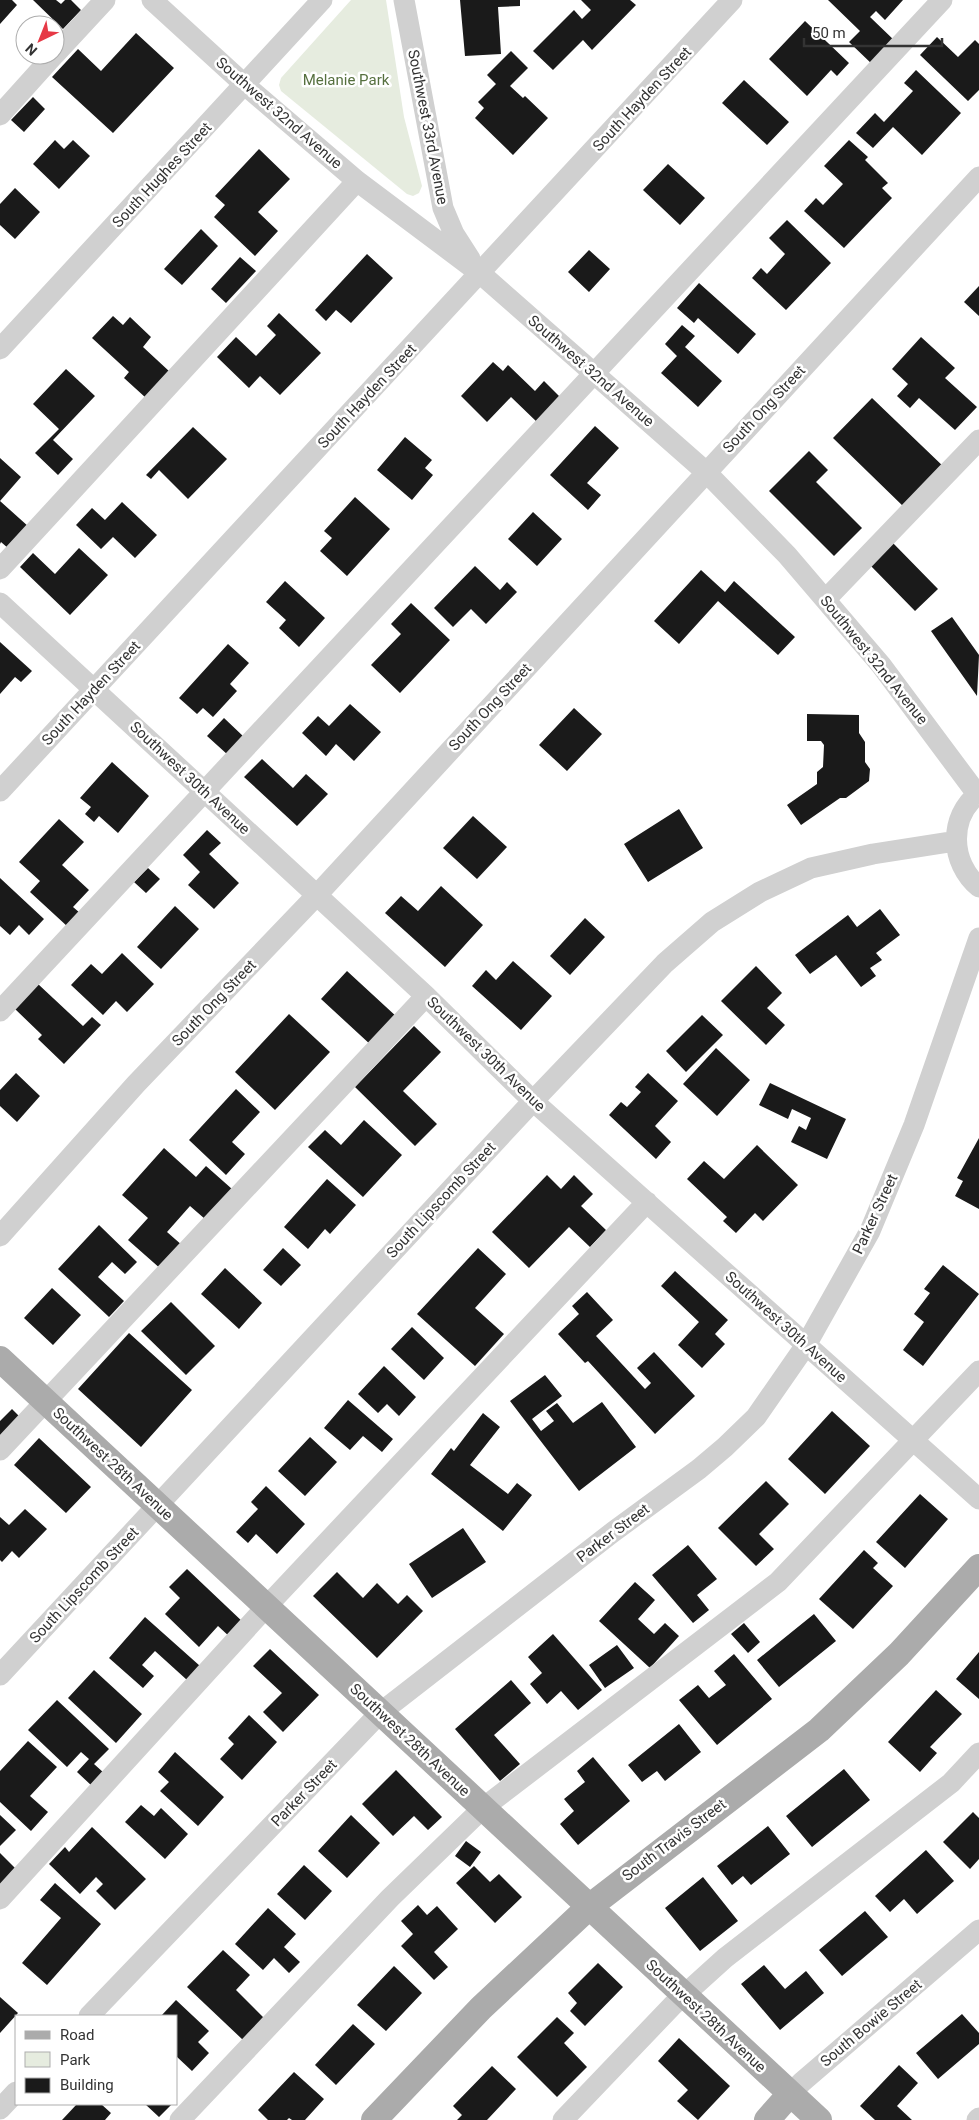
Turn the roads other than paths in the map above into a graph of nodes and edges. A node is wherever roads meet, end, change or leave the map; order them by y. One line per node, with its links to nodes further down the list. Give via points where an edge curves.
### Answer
1 (105, 0): 7 (street)
2 (152, 0): 9 (street, Southwest 32nd Avenue)
3 (322, 0): 9 (street, South Hughes Street)
4 (404, 0): 13 (street, Southwest 33rd Avenue, via 443,208 454,234)
5 (732, 0): 13 (street, South Hayden Street)
6 (942, 0): 15 (street)
7 (65, 44)
8 (46, 65): 10 (street)
9 (245, 85): 12 (street, Southwest 32nd Avenue); 14 (street, South Hughes Street)
10 (0, 115)
11 (979, 177): 17 (street, South Ong Street)
12 (358, 181): 13 (street, Southwest 32nd Avenue); 18 (street)
13 (481, 274): 15 (street, Southwest 32nd Avenue); 21 (street, South Hayden Street)
14 (0, 349)
15 (593, 373): 17 (street, Southwest 32nd Avenue); 23 (street)
16 (979, 440): 19 (street)
17 (706, 472): 19 (street, Southwest 32nd Avenue, via 788,555); 27 (street, South Ong Street)
18 (0, 569)
19 (826, 599): 24 (street, Southwest 32nd Avenue, via 881,665)
20 (0, 603): 21 (street, Southwest 30th Avenue)
21 (95, 689): 22 (street, South Hayden Street); 23 (street, Southwest 30th Avenue)
22 (0, 791)
23 (204, 791): 27 (street, Southwest 30th Avenue); 30 (street)
24 (978, 794): 25 (street, via 962,815)
25 (956, 841): 26 (street, via 962,868); 31 (street, South Lipscomb Street, via 811,868 760,892 712,922 665,963)
26 (979, 887)
27 (316, 896): 29 (street, Southwest 30th Avenue); 33 (street, South Ong Street, via 136,1084)
28 (979, 938): 34 (street, Parker Street, via 914,1125 870,1231)
29 (426, 996): 31 (street, Southwest 30th Avenue); 37 (street)
30 (0, 1011)
31 (534, 1101): 32 (street, Southwest 30th Avenue); 41 (street, South Lipscomb Street)
32 (648, 1202): 34 (street, Southwest 30th Avenue); 43 (street)
33 (0, 1236)
34 (806, 1345): 38 (street, Southwest 30th Avenue); 45 (street, Parker Street, via 756,1417 725,1447)
35 (0, 1359): 37 (main road, Southwest 28th Avenue)
36 (979, 1371): 38 (street)
37 (46, 1401): 39 (street); 41 (main road, Southwest 28th Avenue)
38 (914, 1440): 40 (street, Southwest 30th Avenue); 47 (street, via 778,1582)
39 (0, 1450)
40 (979, 1499)
41 (157, 1507): 43 (main road, Southwest 28th Avenue); 44 (street, South Lipscomb Street)
42 (979, 1567): 49 (main road, South Travis Street, via 892,1660 819,1730)
43 (267, 1606): 45 (main road, Southwest 28th Avenue); 48 (street)
44 (0, 1675)
45 (380, 1713): 47 (main road, Southwest 28th Avenue); 52 (street, Parker Street)
46 (979, 1753): 51 (street, via 951,1783 725,1958)
47 (483, 1808): 49 (main road, Southwest 28th Avenue); 56 (street, via 390,1898)
48 (0, 1899)
49 (589, 1907): 51 (main road, Southwest 28th Avenue); 57 (main road, South Travis Street, via 481,2008)
50 (979, 1930): 54 (street, South Bowie Street)
51 (683, 1995): 54 (main road, Southwest 28th Avenue); 58 (street)
52 (90, 2015)
53 (15, 2093): 55 (street)
54 (790, 2094): 59 (main road, South Bowie Street); 60 (main road, Southwest 28th Avenue)
55 (0, 2109)
56 (180, 2120)
57 (374, 2120)
58 (563, 2120)
59 (767, 2120)
60 (820, 2120)

